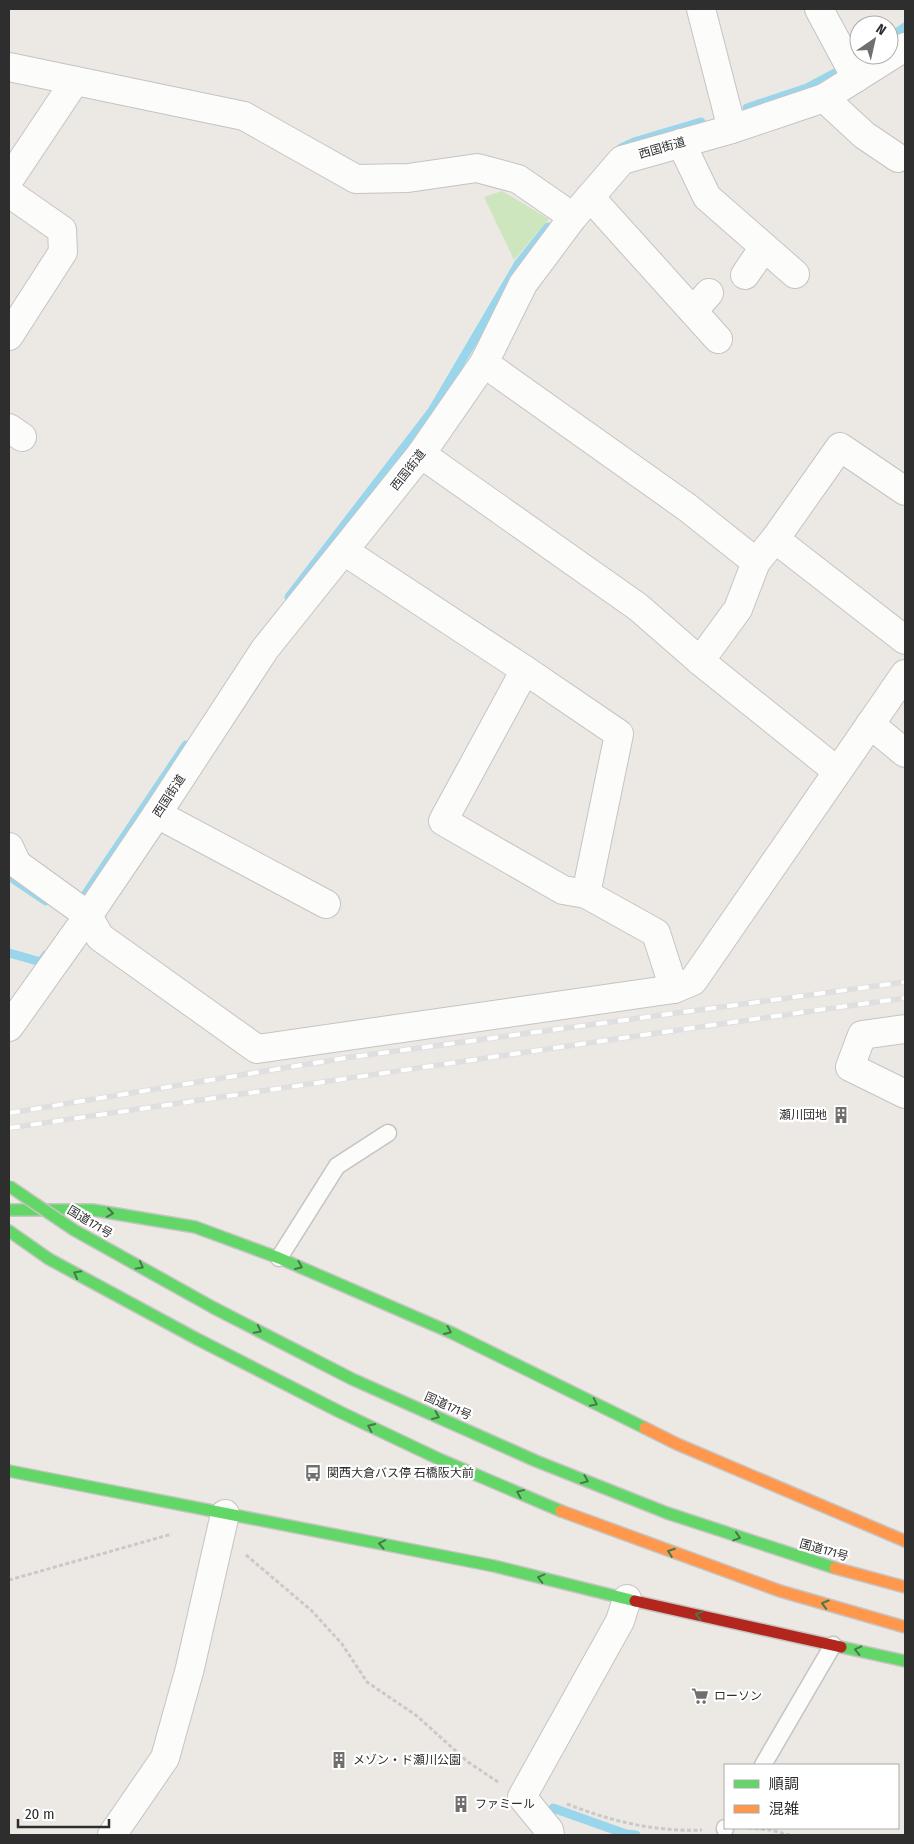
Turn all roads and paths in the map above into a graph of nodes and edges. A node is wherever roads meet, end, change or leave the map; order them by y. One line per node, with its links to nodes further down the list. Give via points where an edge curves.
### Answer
1 (701, 9): 8 (street)
2 (819, 9): 5 (street)
3 (901, 55): 5 (street, 西国街道)
4 (9, 67): 6 (street)
5 (856, 78): 7 (street, 西国街道)
6 (76, 81): 11 (street); 14 (street, via 244,116 356,179 408,178 476,168 518,179)
7 (824, 98): 8 (street, 西国街道); 10 (street, via 864,135)
8 (732, 129): 9 (street, 西国街道)
9 (681, 143): 13 (street, 西国街道, via 622,160); 15 (street, via 707,197)
10 (898, 158)
11 (9, 180)
12 (9, 193): 18 (street, via 62,230 63,252)
13 (590, 197): 14 (street, 西国街道); 19 (street, via 701,302)
14 (573, 217): 20 (street, 西国街道, via 523,284)
15 (764, 247): 16 (street); 17 (street)
16 (795, 274)
17 (746, 275)
18 (9, 336)
19 (718, 339)
20 (484, 363): 21 (street, 西国街道); 25 (street, via 688,508)
21 (420, 454): 24 (street, 西国街道); 27 (street, via 638,607)
22 (905, 491): 23 (street, via 846,438)
23 (775, 539): 25 (street); 26 (street)
24 (344, 551): 28 (street); 33 (street, 西国街道, via 265,649)
25 (756, 562): 27 (street, via 738,609)
26 (905, 640)
27 (700, 661): 32 (street)
28 (525, 670): 35 (street, via 619,734); 35 (street, via 442,821 563,890)
29 (905, 674): 30 (street)
30 (870, 724): 31 (street); 32 (street)
31 (905, 753)
32 (837, 771): 38 (street, via 693,980)
33 (157, 814): 36 (street); 37 (street, 西国街道)
34 (9, 847): 37 (street, via 17,864)
35 (586, 894): 38 (street, via 656,933)
36 (326, 904)
37 (79, 909): 38 (street, via 100,937 256,1049); 39 (street, 西国街道)
38 (674, 989)
39 (9, 1026)
40 (905, 1029): 41 (street, via 862,1035 850,1067)
41 (905, 1094)
42 (388, 1133): 46 (lane, via 338,1166)
43 (9, 1186): 53 (highway, 国道171号, one-way to 53, bridge, via 74,1230 214,1308 352,1378 667,1514 815,1563)
44 (9, 1210): 46 (highway, one-way to 46, via 93,1210 195,1227)
45 (9, 1231): 55 (highway, one-way to 45, via 780,1591 580,1519 421,1450 197,1339 49,1259)
46 (279, 1258): 50 (highway, one-way to 50, via 452,1332 677,1444)
47 (9, 1471): 48 (highway)
48 (225, 1514): 54 (highway, one-way to 48, via 494,1566); 63 (street, via 190,1668 165,1758)
49 (175, 1534): 52 (path)
50 (905, 1541)
51 (244, 1553): 59 (path, via 312,1611 342,1644 368,1682 417,1716 468,1762)
52 (9, 1580)
53 (905, 1587)
54 (627, 1599): 56 (highway, one-way to 54); 59 (street, via 620,1621)
55 (905, 1628)
56 (833, 1645): 57 (highway, one-way to 56); 58 (lane)
57 (905, 1661)
58 (764, 1764)
59 (525, 1791): 60 (path, via 622,1823 649,1828); 64 (street)
60 (724, 1828)
61 (762, 1829): 62 (path)
62 (775, 1830): 65 (path)
63 (112, 1835)
64 (550, 1835)
65 (789, 1835)

